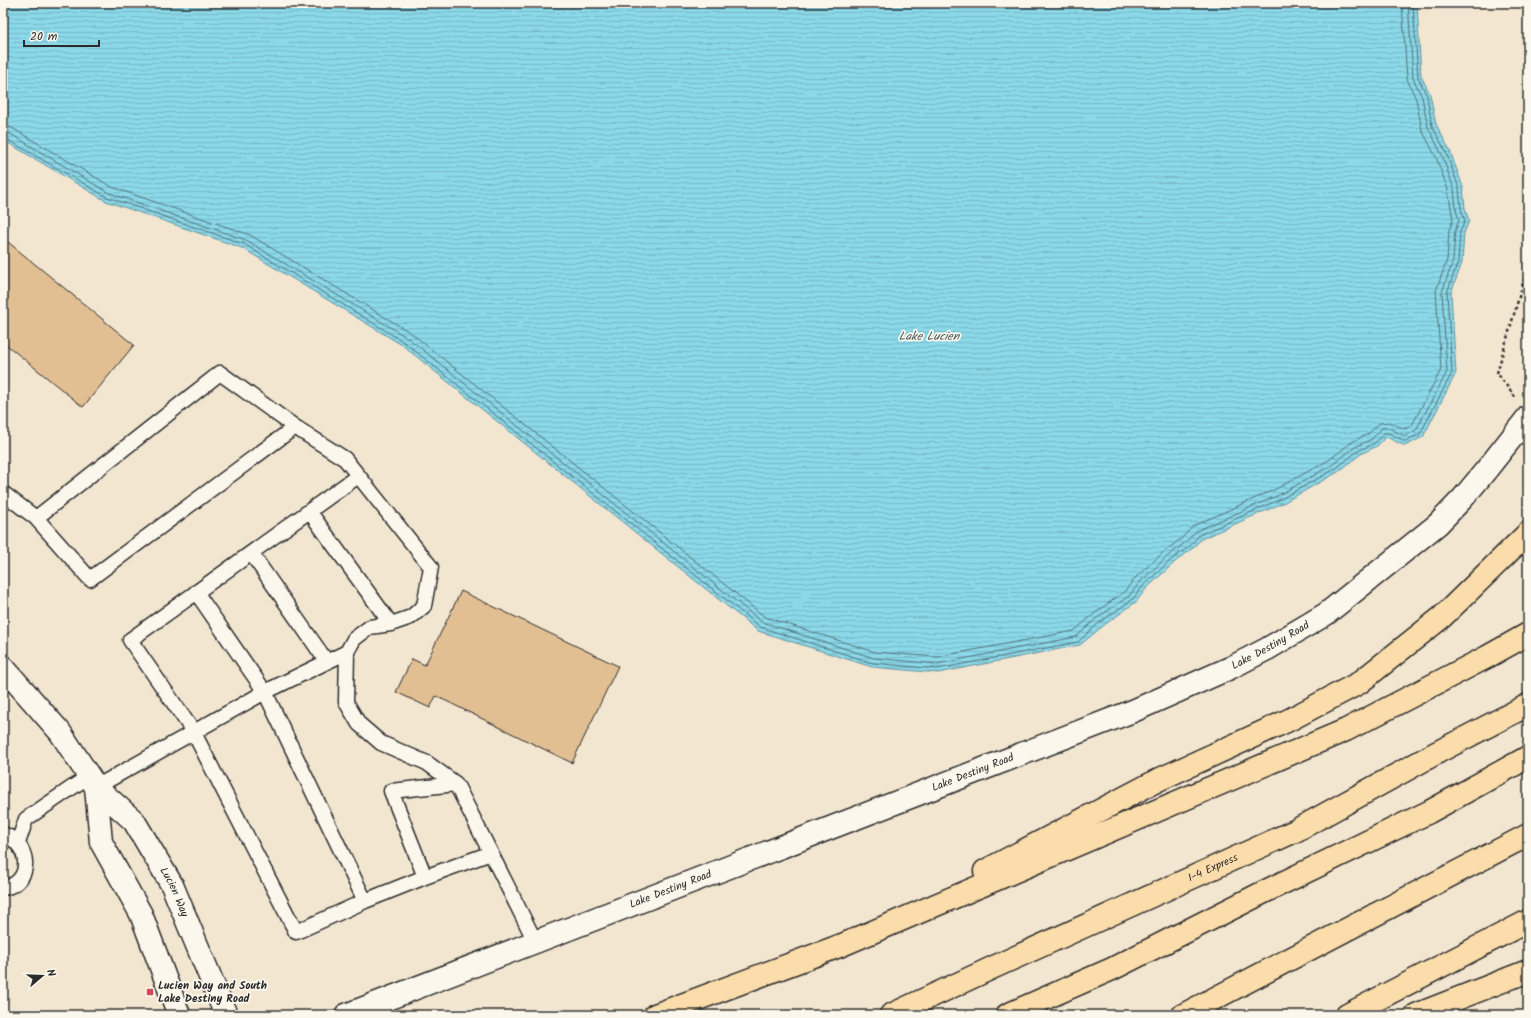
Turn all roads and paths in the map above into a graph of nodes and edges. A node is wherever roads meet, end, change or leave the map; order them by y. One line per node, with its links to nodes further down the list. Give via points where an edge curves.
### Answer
1 (1528, 266): 2 (path, via 1497,373)
2 (1524, 410): 30 (street, Lake Destiny Road, via 1488,469 1438,524 1326,614 1267,649 1132,711)
3 (295, 427): 4 (lane, via 345,459); 7 (lane, via 220,373); 7 (lane, via 90,579)
4 (358, 476): 6 (lane); 11 (lane, via 431,567 424,606 411,617)
5 (3, 492): 7 (lane)
6 (309, 511): 9 (lane); 11 (lane)
7 (36, 518)
8 (1528, 533): 31 (highway, via 1442,617 1359,683 1289,720 1158,780)
9 (250, 553): 10 (lane); 14 (lane)
10 (196, 592): 16 (lane); 18 (lane, via 130,640)
11 (391, 624): 13 (lane, via 370,627 354,639)
12 (1528, 634): 31 (highway, via 1346,730)
13 (347, 652): 14 (lane); 21 (lane, via 346,702 359,724 381,743 427,763)
14 (327, 662): 16 (lane)
15 (3, 667): 20 (street, Lucien Way, via 60,732)
16 (265, 692): 18 (lane); 28 (lane)
17 (1528, 705): 37 (highway, I-4 Express, via 1295,831)
18 (194, 731): 20 (lane); 28 (lane, via 296,932)
19 (1528, 757): 38 (highway, via 1429,812 1112,969)
20 (92, 782): 24 (lane, via 26,819); 33 (street, Lucien Way, via 101,842 141,914); 34 (street, Lucien Way, via 134,821 172,885)
21 (456, 784): 25 (lane); 26 (lane, via 391,791)
22 (3, 834): 24 (lane)
23 (1528, 835): 39 (highway)
24 (18, 843): 27 (lane, via 23,850 24,868 15,883)
25 (491, 853): 26 (lane); 30 (lane)
26 (425, 877): 28 (lane)
27 (3, 888)
28 (365, 901)
29 (1528, 921): 40 (highway)
30 (535, 941): 35 (street, Lake Destiny Road)
31 (842, 946): 36 (highway)
32 (1528, 972): 41 (highway)
33 (179, 1015)
34 (226, 1015)
35 (346, 1015)
36 (656, 1015)
37 (890, 1015)
38 (1007, 1015)
39 (1183, 1015)
40 (1347, 1015)
41 (1416, 1015)

